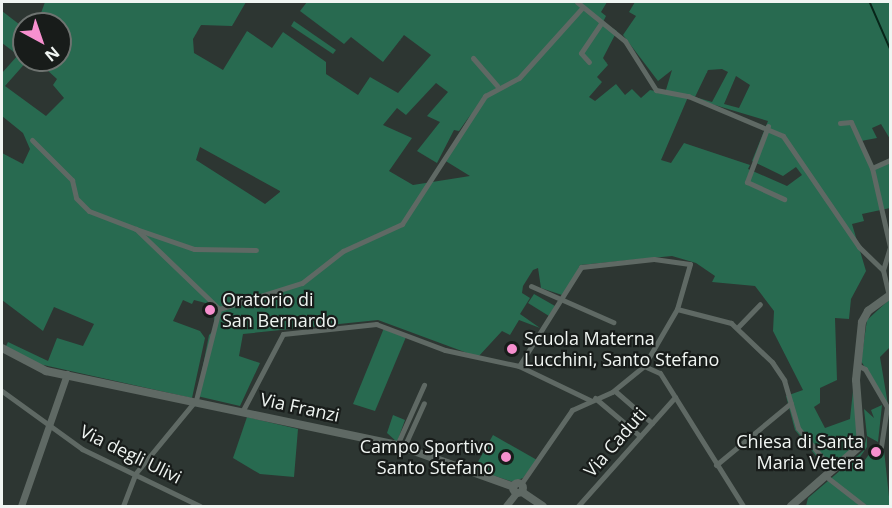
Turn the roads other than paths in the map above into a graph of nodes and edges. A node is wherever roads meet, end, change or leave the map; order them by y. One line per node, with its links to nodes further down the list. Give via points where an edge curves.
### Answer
1 (577, 2): 2 (street)
2 (582, 9): 3 (street); 6 (street, via 519,78)
3 (601, 23): 5 (street, via 581,53); 8 (street, via 625,40 656,90)
4 (473, 58): 6 (street)
5 (589, 62)
6 (497, 86): 20 (street, via 478,106 402,224 344,251 302,283)
7 (840, 123): 11 (street, via 852,122)
8 (768, 126): 12 (street, via 747,182); 15 (street, via 794,148 859,247)
9 (32, 140): 13 (street, via 72,180 76,198 89,211)
10 (891, 160): 11 (street)
11 (872, 168): 15 (street, via 890,247)
12 (784, 199)
13 (136, 228): 14 (street, via 194,249); 20 (street)
14 (256, 250)
15 (883, 270): 17 (street)
16 (531, 286): 18 (street)
17 (890, 296): 25 (main road, via 862,322)
18 (566, 298): 21 (street, via 581,267 639,259 690,264); 22 (street); 26 (street)
19 (760, 304): 23 (street)
20 (219, 309): 34 (street)
21 (676, 309): 23 (street, via 705,312); 27 (street)
22 (613, 322)
23 (737, 328): 36 (street, via 772,362)
24 (2, 348): 28 (main road, Via Franzi, via 30,364)
25 (857, 365): 37 (street); 46 (main road, via 863,440)
26 (519, 366): 33 (street); 38 (street, via 446,350 385,325 289,332 277,340 271,365)
27 (644, 366): 30 (street); 32 (street, via 660,373)
28 (67, 374): 34 (main road, Via Franzi); 40 (street)
29 (424, 385): 42 (street)
30 (615, 391): 33 (street); 39 (street)
31 (2, 392): 40 (street, Via degli Ulivi)
32 (675, 397): 39 (street, Via Caduti); 44 (street)
33 (593, 399): 41 (street); 47 (street, via 572,410)
34 (196, 400): 38 (main road, Via Franzi); 45 (street)
35 (424, 403): 42 (street)
36 (790, 403): 44 (street); 46 (street, via 798,428)
37 (889, 410): 43 (street)
38 (242, 412): 42 (main road, Via Franzi)
39 (652, 423): 41 (street, Via Caduti)
40 (49, 429): 45 (street, Via degli Ulivi); 48 (street)
41 (640, 436): 53 (street, Via Caduti)
42 (401, 446): 47 (main road, Via Franzi)
43 (881, 447)
44 (716, 465): 54 (street)
45 (135, 474): 49 (street); 50 (street, Via degli Ulivi)
46 (831, 475): 55 (main road); 56 (street)
47 (518, 489): 51 (street); 52 (main road, Via Franzi)
48 (21, 507)
49 (123, 507)
50 (200, 507)
51 (506, 507)
52 (543, 507)
53 (578, 507)
54 (743, 507)
55 (791, 507)
56 (864, 507)

